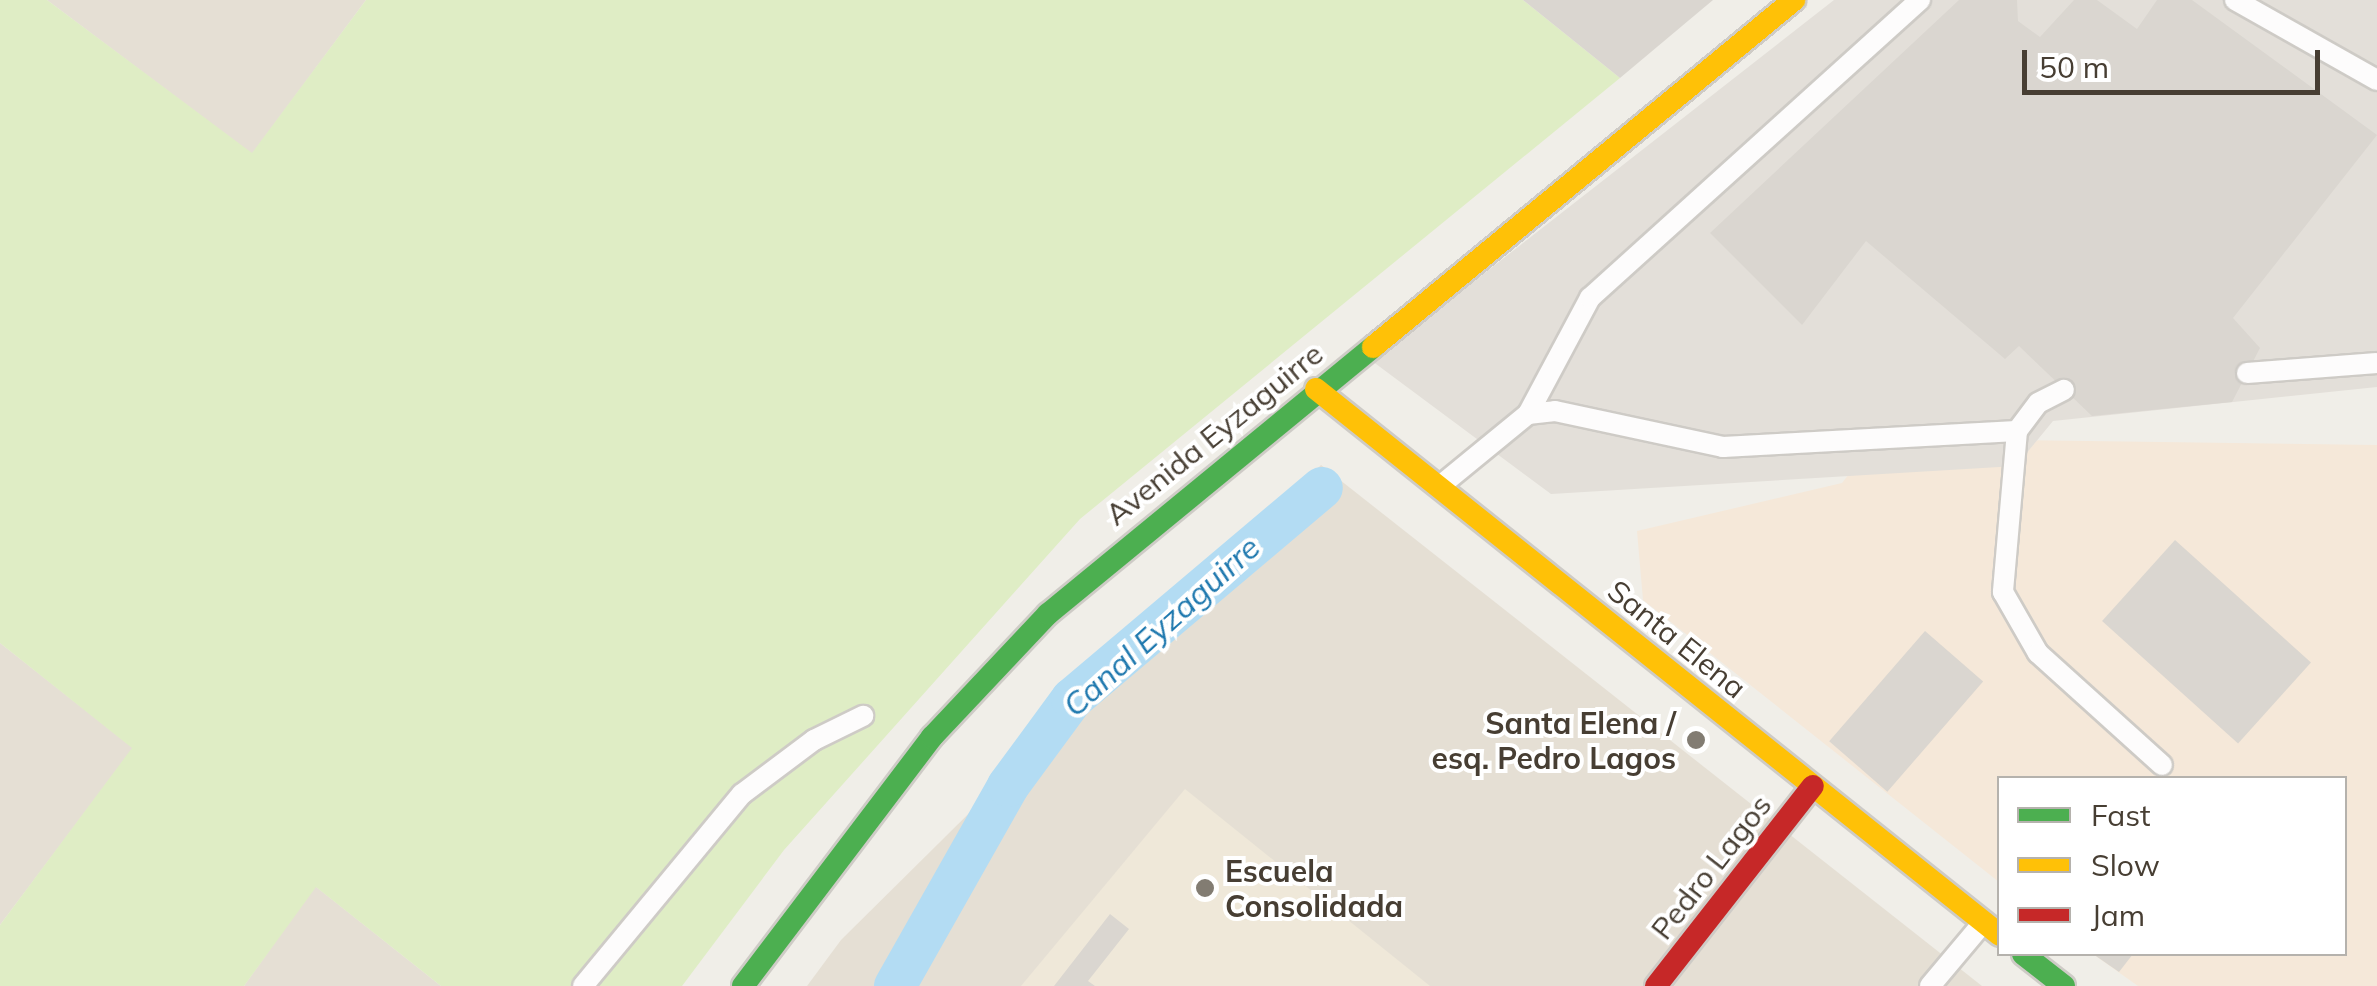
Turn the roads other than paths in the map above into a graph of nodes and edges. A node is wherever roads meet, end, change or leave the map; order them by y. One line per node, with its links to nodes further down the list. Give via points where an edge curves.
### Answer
1 (1794, 0): 7 (main road, Avenida Eyzaguirre)
2 (1920, 0): 9 (lane, via 1590,298)
3 (2235, 0): 4 (lane)
4 (2377, 80)
5 (2377, 363): 6 (lane)
6 (2246, 373)
7 (1316, 390): 11 (main road, Santa Elena); 19 (main road, Avenida Eyzaguirre, via 1009,650 932,737)
8 (2064, 390): 10 (lane, via 2038,403)
9 (1528, 414): 10 (lane, via 1556,410 1722,447); 11 (lane)
10 (2017, 431): 13 (lane, via 2002,592 2038,653)
11 (1438, 487): 14 (main road, Santa Elena)
12 (864, 716): 18 (lane, via 802,748 742,794)
13 (2162, 766)
14 (1813, 786): 15 (main road, Santa Elena); 20 (main road, Pedro Lagos)
15 (1991, 928): 21 (lane)
16 (2025, 956): 17 (main road)
17 (2050, 982)
18 (583, 986)
19 (743, 986)
20 (1656, 986)
21 (1930, 986)

